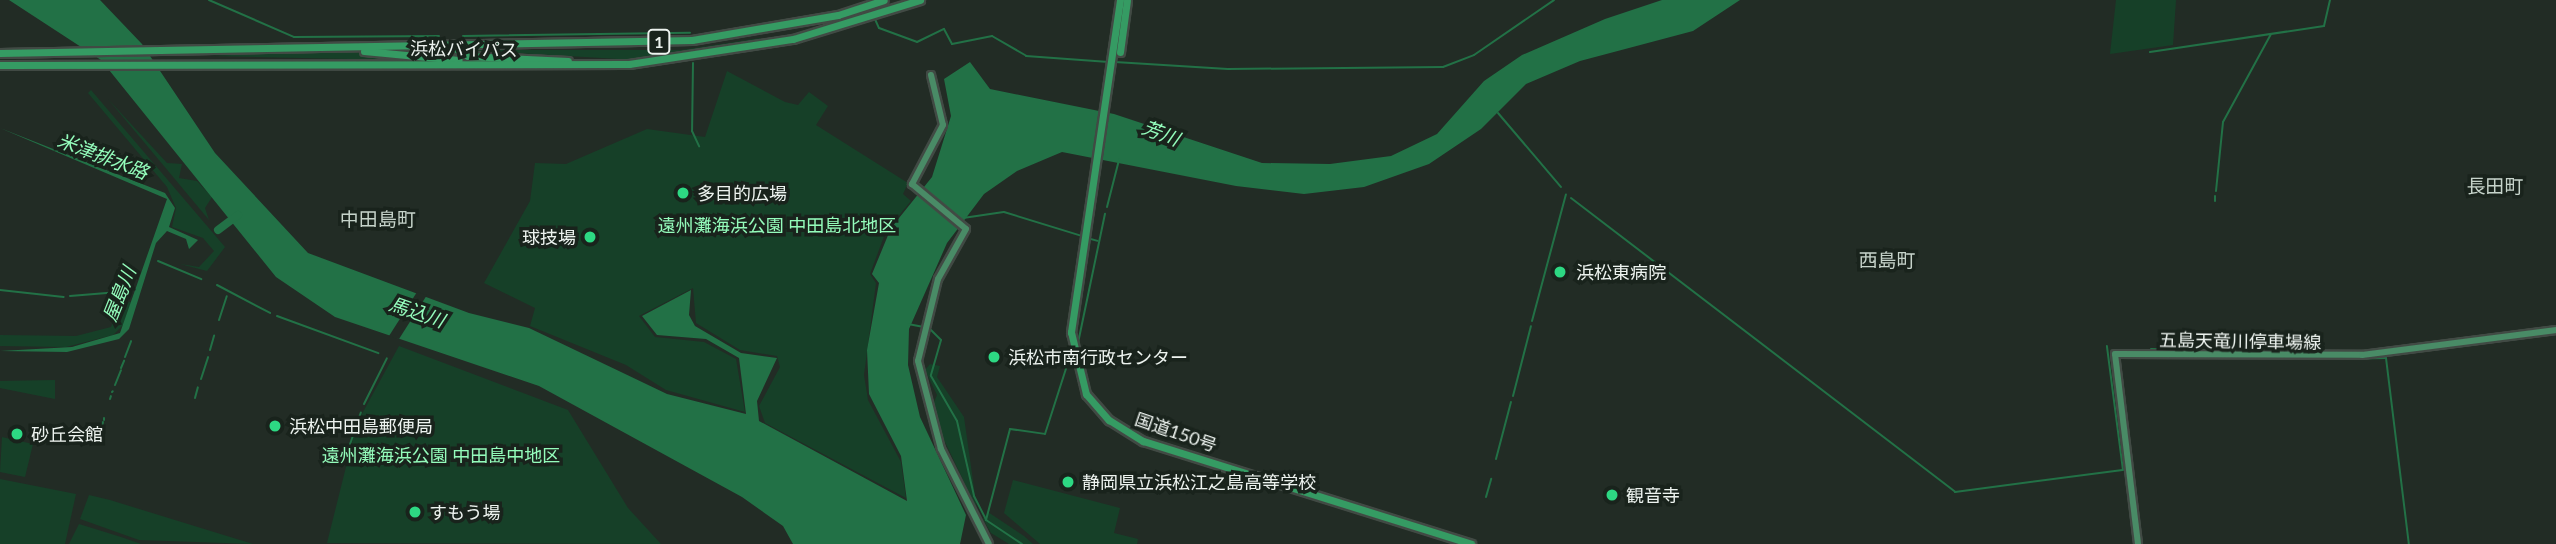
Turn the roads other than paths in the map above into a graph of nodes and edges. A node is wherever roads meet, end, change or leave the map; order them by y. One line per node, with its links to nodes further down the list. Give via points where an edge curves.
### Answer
1 (920, 0): 10 (highway, 浜松バイパス / 1, via 735,51)
2 (1121, 0): 12 (highway, 国道150号)
3 (1127, 0): 12 (highway, 国道150号)
4 (880, 1): 6 (highway, 浜松バイパス / 1, via 692,40)
5 (453, 47): 10 (highway, via 468,56)
6 (331, 48): 7 (highway, 浜松バイパス / 1); 8 (highway)
7 (0, 53)
8 (459, 60)
9 (0, 65): 10 (highway, 浜松バイパス / 1)
10 (604, 65)
11 (931, 75): 14 (main road, via 943,125 912,184 966,229 938,279 918,361 943,455)
12 (1108, 104): 15 (highway, 国道150号, via 1071,343 1081,385 1094,406 1143,441)
13 (2556, 330): 16 (main road, 五島天竜川停車場線, via 2362,355 2115,354)
14 (989, 544)
15 (1471, 544)
16 (2138, 544)

